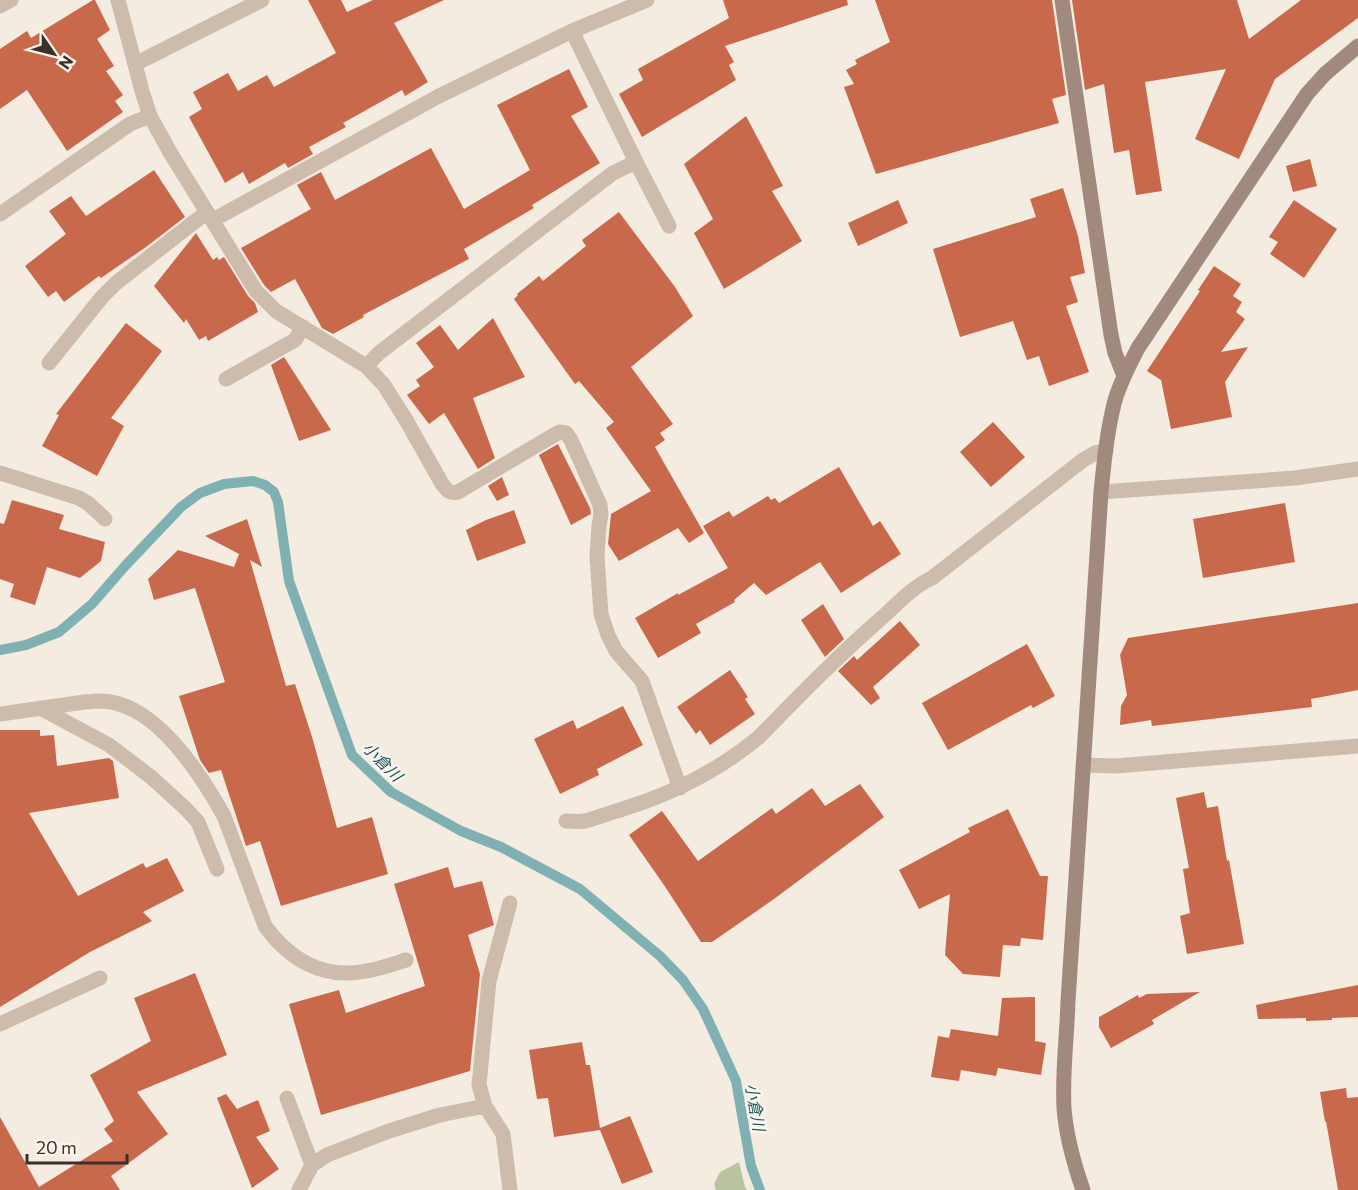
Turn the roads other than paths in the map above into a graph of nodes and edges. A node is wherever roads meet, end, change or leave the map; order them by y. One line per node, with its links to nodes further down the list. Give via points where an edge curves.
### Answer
1 (11, 0): 6 (street)
2 (118, 0): 9 (street)
3 (262, 0): 9 (street)
4 (647, 0): 7 (street)
5 (1062, 0): 18 (street, via 1111,335)
6 (0, 6)
7 (572, 31): 11 (street); 13 (street)
8 (1358, 46): 18 (street, via 1306,94 1138,348)
9 (135, 64): 10 (street)
10 (150, 116): 12 (street, via 130,124); 13 (street)
11 (636, 162): 14 (street); 17 (street, via 613,173)
12 (0, 214)
13 (210, 216): 15 (street, via 256,291 276,311); 16 (street, via 116,283)
14 (669, 226)
15 (303, 327): 17 (street); 19 (street, via 295,340)
16 (49, 363)
17 (366, 366): 29 (street, via 384,384 448,492 458,492 554,435 566,433 600,505 597,556 601,614 616,651 642,681)
18 (1124, 376): 20 (street, via 1114,402)
19 (226, 379)
20 (1106, 451): 23 (street); 29 (street, via 1083,460 924,582 867,630 746,748)
21 (1358, 469): 23 (street, via 1295,478)
22 (0, 473): 24 (street, via 79,498)
23 (1101, 492): 28 (street)
24 (105, 519)
25 (40, 708): 26 (street); 31 (street, via 109,745 151,777 198,822); 33 (street, via 102,701 126,706 158,727 215,799 265,926 297,959 338,972 364,972)
26 (0, 714)
27 (1358, 746): 28 (street, via 1116,766)
28 (1083, 765): 41 (street, via 1064,1082 1068,1138)
29 (680, 788): 30 (street, via 584,821)
30 (566, 821)
31 (217, 868)
32 (510, 903): 37 (street, via 489,981 479,1085)
33 (406, 960)
34 (100, 978): 35 (street)
35 (0, 1024)
36 (287, 1098): 38 (street)
37 (485, 1106): 38 (street, via 388,1131 327,1155); 40 (street, via 503,1134)
38 (312, 1165): 39 (street)
39 (299, 1190)
40 (510, 1190)
41 (1083, 1190)

